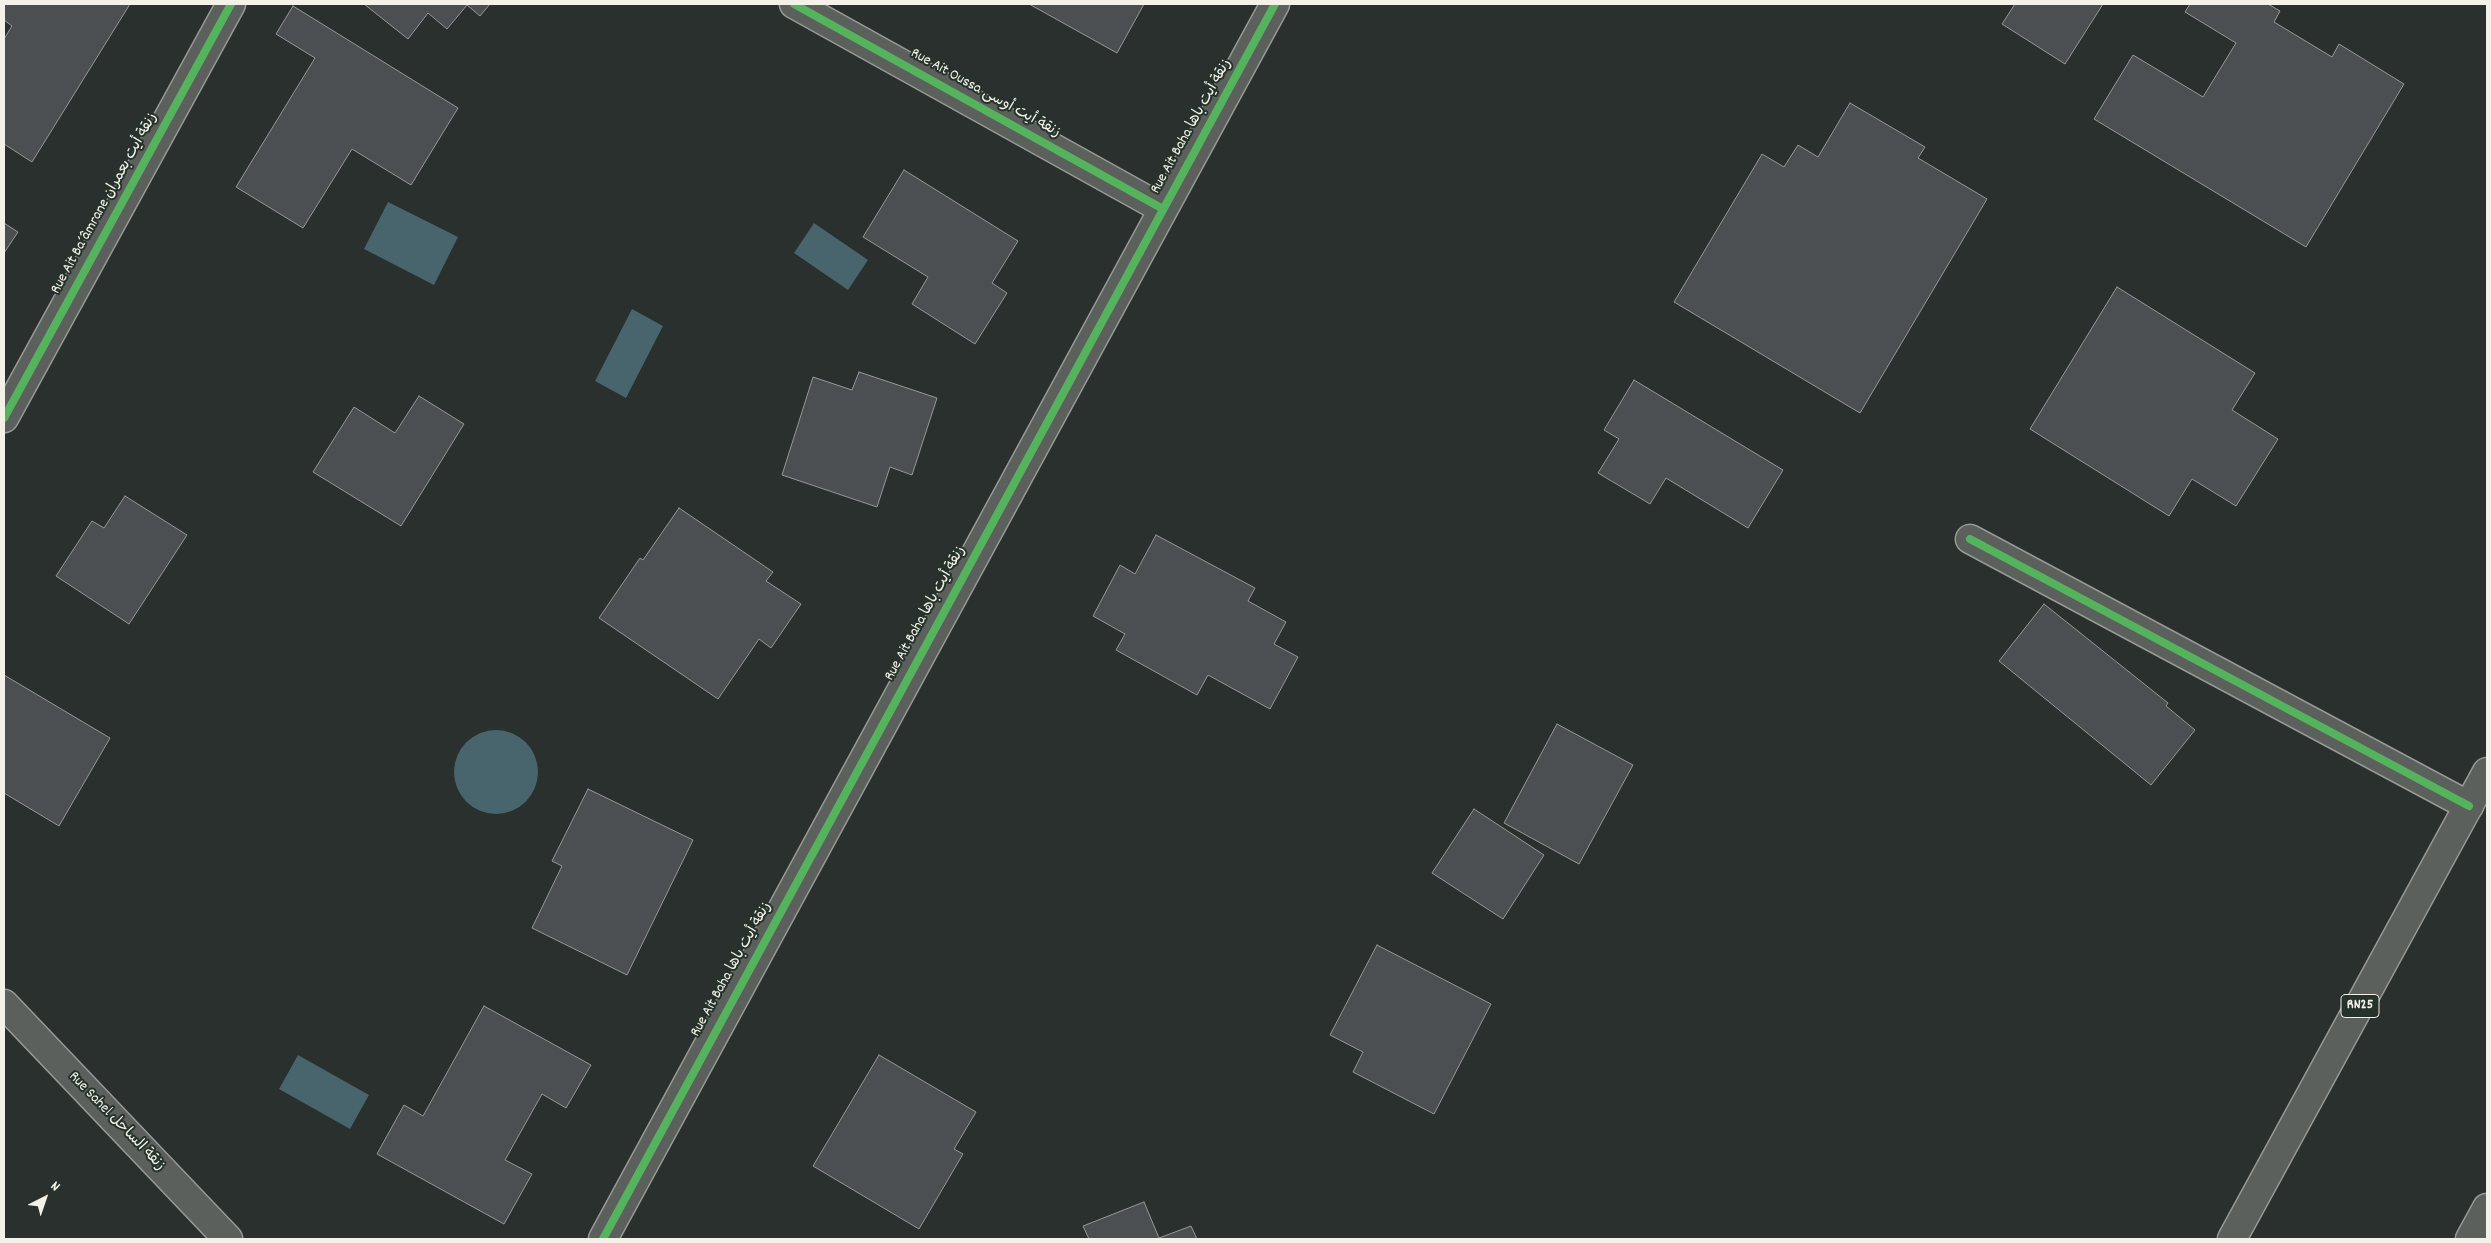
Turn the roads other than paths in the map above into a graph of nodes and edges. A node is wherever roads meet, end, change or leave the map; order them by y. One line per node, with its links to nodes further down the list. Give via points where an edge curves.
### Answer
1 (232, 4): 5 (street, Rue Ait Ba´âmrane زنقة أيت بعمران)
2 (794, 4): 4 (street, Rue Ait Oussa زنقة أيت أوسى)
3 (1275, 4): 4 (street, Rue Ait Baha زنقة أيت باها)
4 (1163, 209): 12 (street, Rue Ait Baha زنقة أيت باها)
5 (4, 418)
6 (1970, 539): 8 (street)
7 (2487, 772): 8 (street, RN25)
8 (2469, 806): 13 (street, RN25)
9 (4, 1004): 11 (street, Rue Sahel زنقة الساحل)
10 (2487, 1208): 14 (street)
11 (228, 1239)
12 (603, 1239)
13 (2232, 1239)
14 (2470, 1239)

